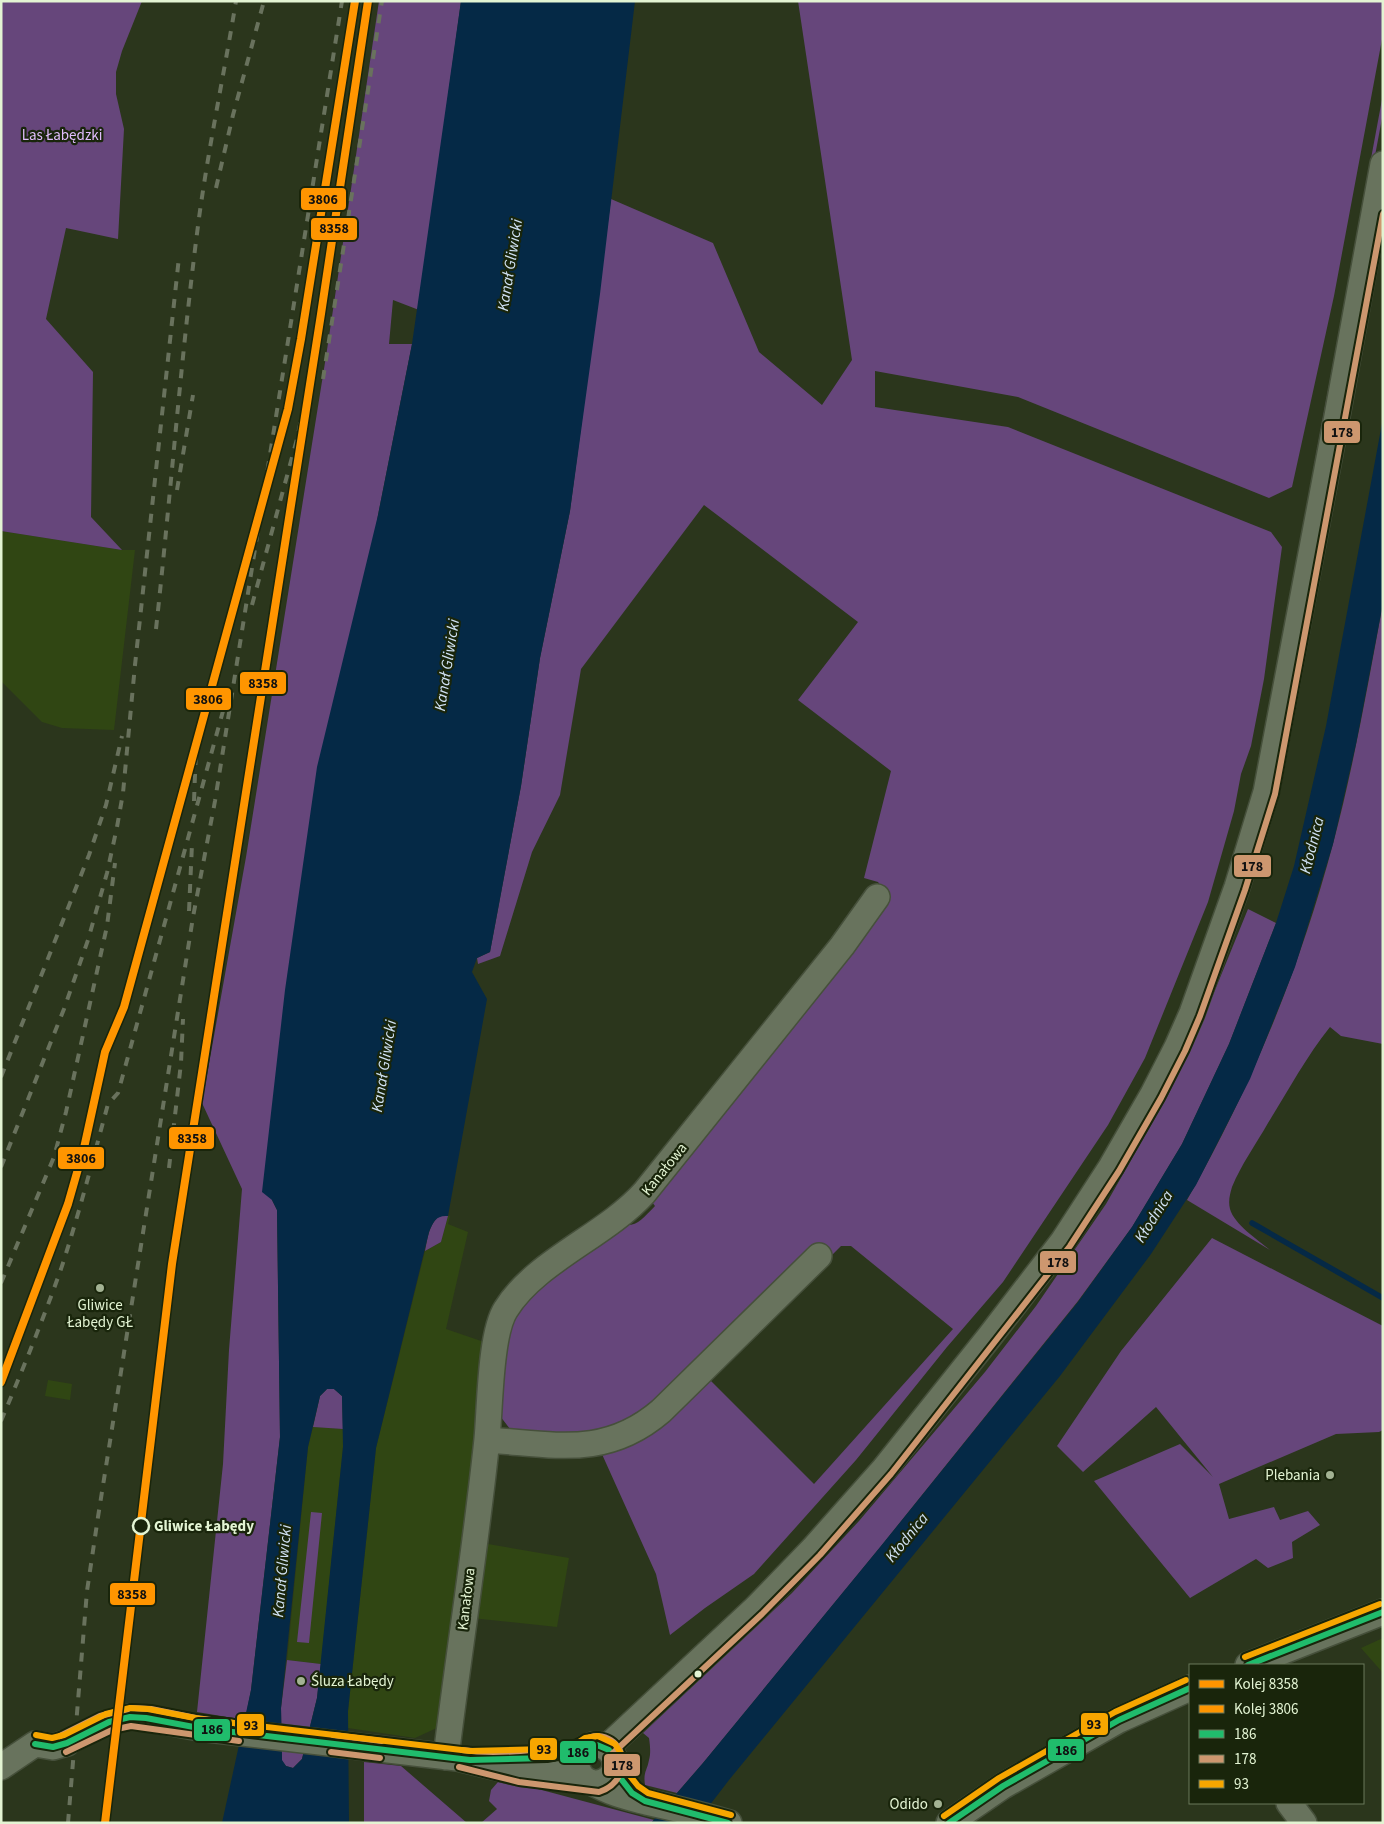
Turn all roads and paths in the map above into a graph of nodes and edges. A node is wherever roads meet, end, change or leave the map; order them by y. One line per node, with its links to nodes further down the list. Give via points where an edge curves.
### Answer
1 (1383, 164): 11 (street, via 1266,792 1237,887 1177,1047 1112,1167 1063,1241 884,1469 813,1549)
2 (877, 897): 4 (street, Kanałowa, via 842,946 635,1204 530,1280 505,1310 496,1338)
3 (819, 1256): 4 (street, via 661,1411 629,1433 604,1442 575,1446)
4 (486, 1440): 12 (street, Kanałowa)
5 (1383, 1612): 6 (street)
6 (1251, 1664)
7 (1189, 1688): 18 (street, via 1119,1720 1003,1786)
8 (130, 1717): 12 (street)
9 (67, 1742): 13 (street, via 53,1747 35,1744)
10 (580, 1752): 11 (street, via 592,1745); 12 (street, via 529,1759); 14 (street, via 577,1768)
11 (610, 1756): 14 (street, via 611,1775 598,1783); 15 (street, via 618,1775 632,1793)
12 (458, 1759): 14 (street, via 520,1773)
13 (1, 1767)
14 (589, 1781): 15 (street, via 617,1795)
15 (645, 1801): 17 (street)
16 (1291, 1804): 19 (street)
17 (729, 1823)
18 (949, 1823)
19 (1304, 1823)

